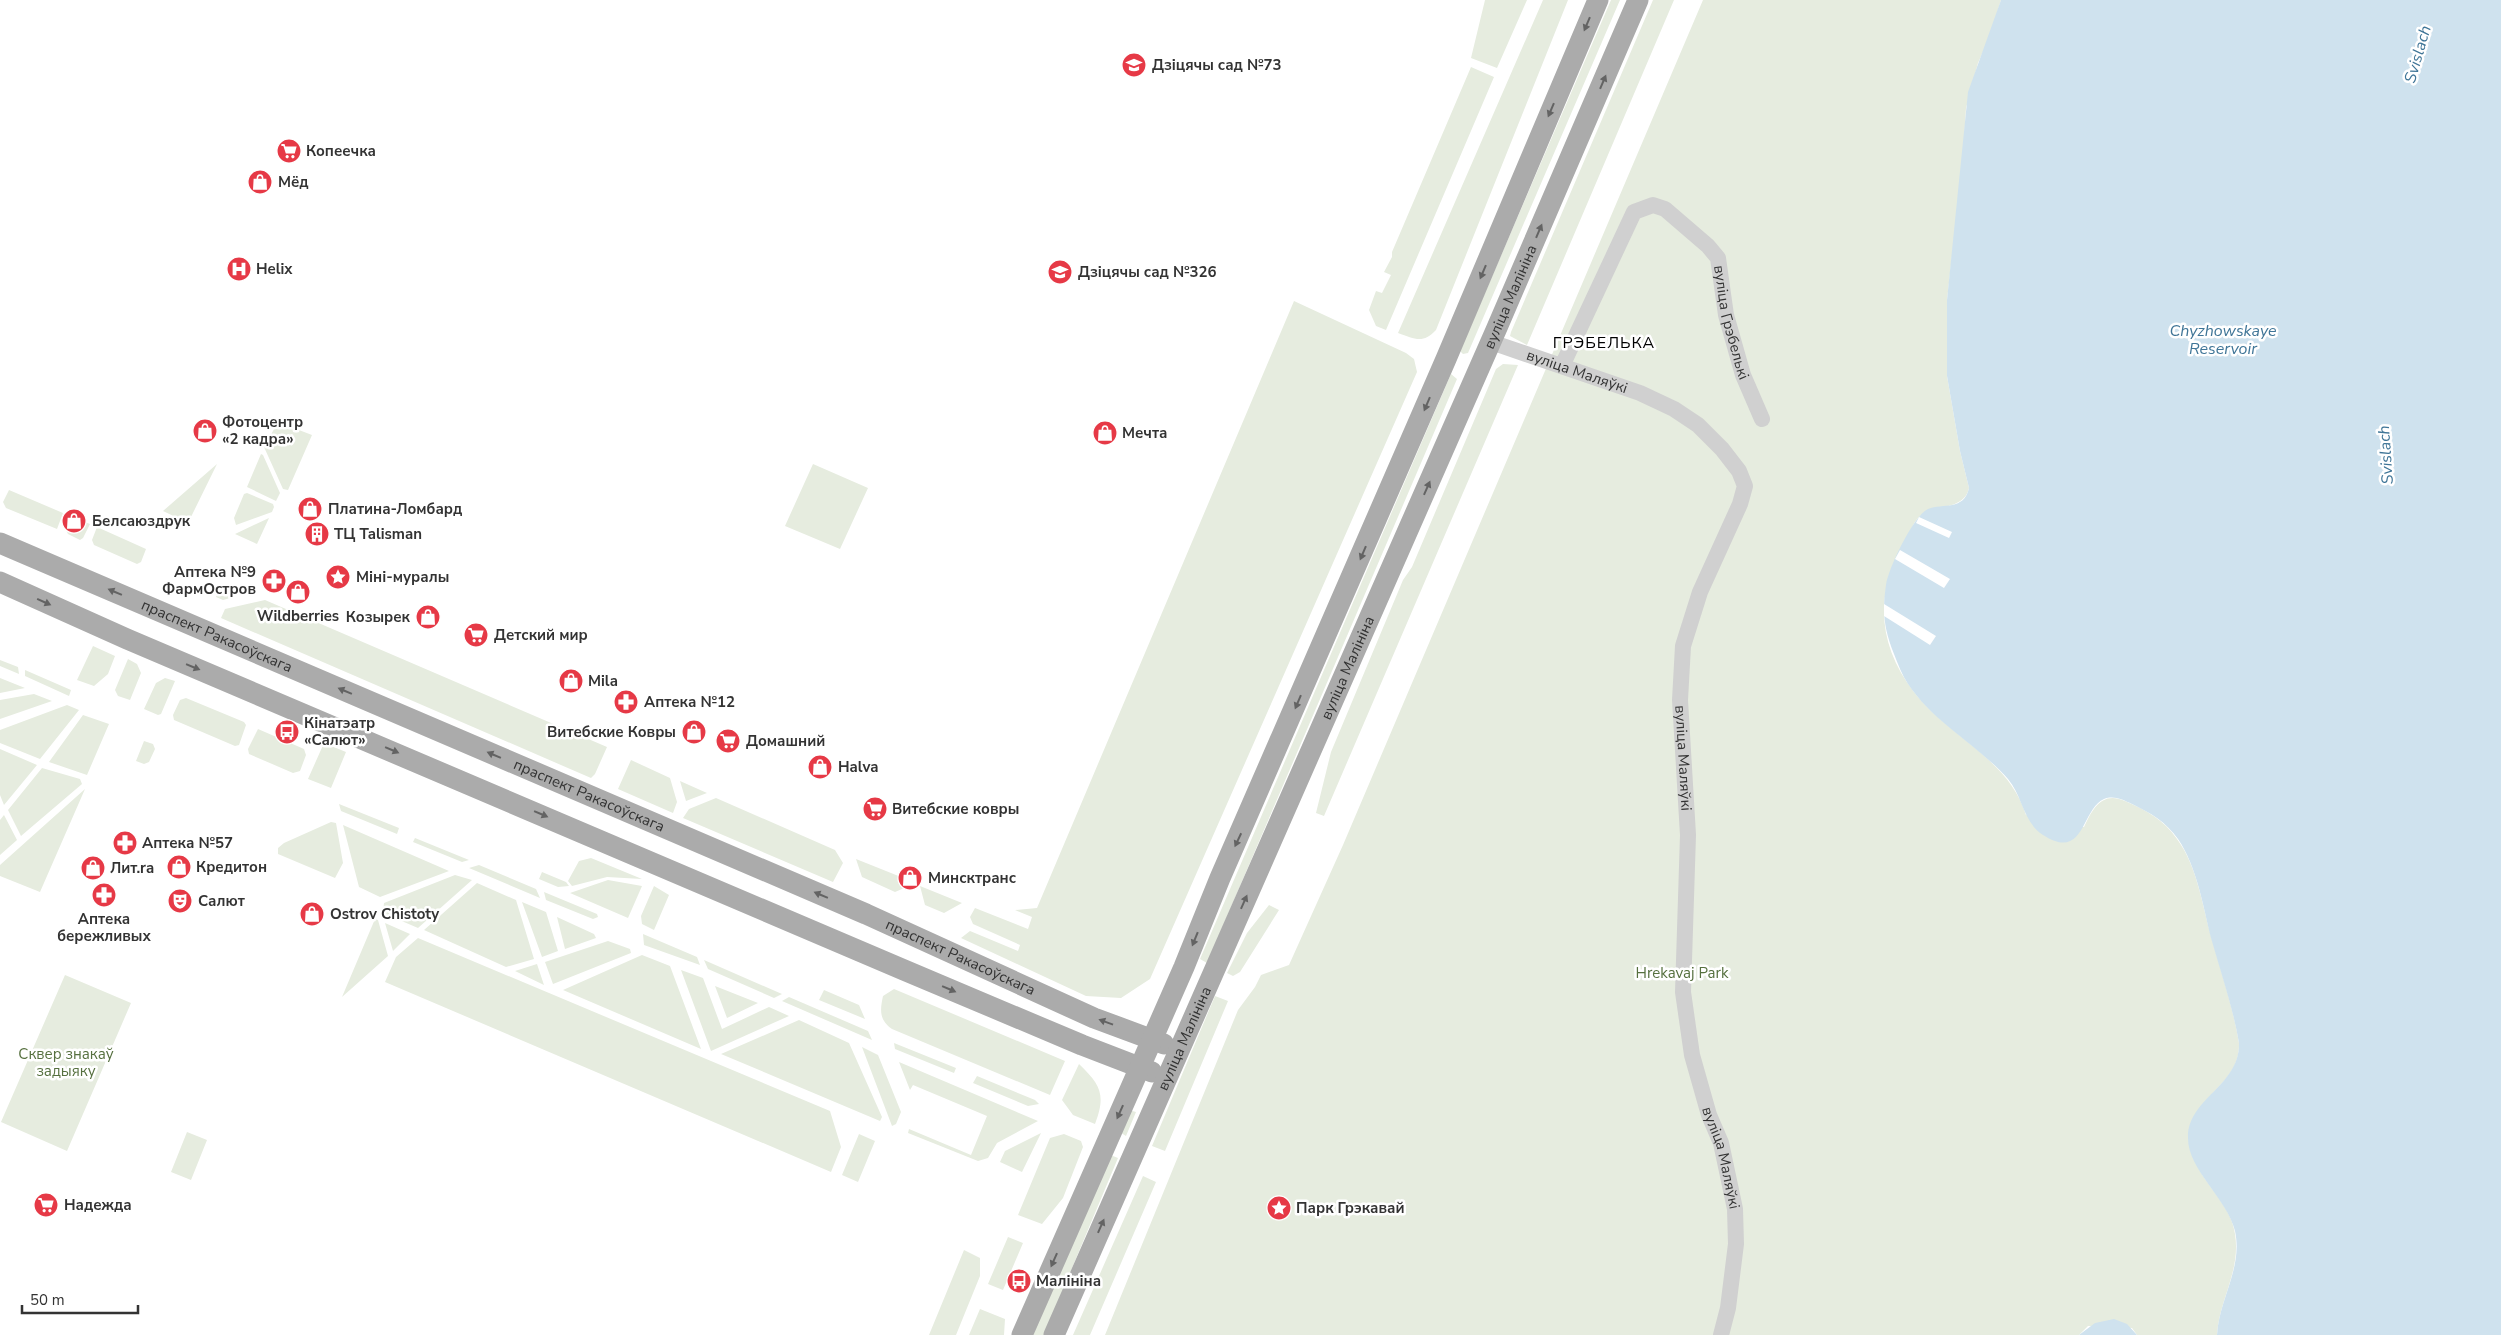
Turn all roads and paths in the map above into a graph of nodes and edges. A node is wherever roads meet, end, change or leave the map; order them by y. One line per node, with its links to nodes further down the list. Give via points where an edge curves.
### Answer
1 (1598, 0): 4 (main road, вуліца Малініна, one-way to 4)
2 (1638, 0): 3 (main road, вуліца Малініна, one-way to 2)
3 (1491, 342): 5 (street, вуліца Маляўкі); 6 (main road, вуліца Малініна)
4 (1446, 359): 6 (main road); 10 (main road, вуліца Малініна, one-way to 10)
5 (1562, 366): 7 (street, вуліца Грэбелькі, via 1634,212 1653,205 1665,209 1718,258 1726,315 1743,376); 16 (street, вуліца Маляўкі, via 1674,408 1698,425 1722,449 1739,471 1745,486 1700,592 1683,646 1680,700 1688,835 1683,992 1692,1055 1708,1115 1721,1143 1735,1209 1736,1244 1728,1308)
6 (1477, 372): 11 (main road, вуліца Малініна, one-way to 6)
7 (1762, 419)
8 (0, 543): 10 (main road, праспект Ракасоўскага, one-way to 8, via 1094,1018 866,914)
9 (0, 582): 12 (main road, one-way to 12, via 913,974)
10 (1152, 1039): 11 (main road, праспект Ракасоўскага); 12 (main road, вуліца Малініна)
11 (1178, 1049): 13 (main road, вуліца Малініна)
12 (1140, 1067): 13 (main road); 14 (main road, вуліца Малініна, one-way to 14)
13 (1165, 1077): 15 (main road, вуліца Малініна, one-way to 13)
14 (1022, 1335)
15 (1054, 1335)
16 (1721, 1335)

